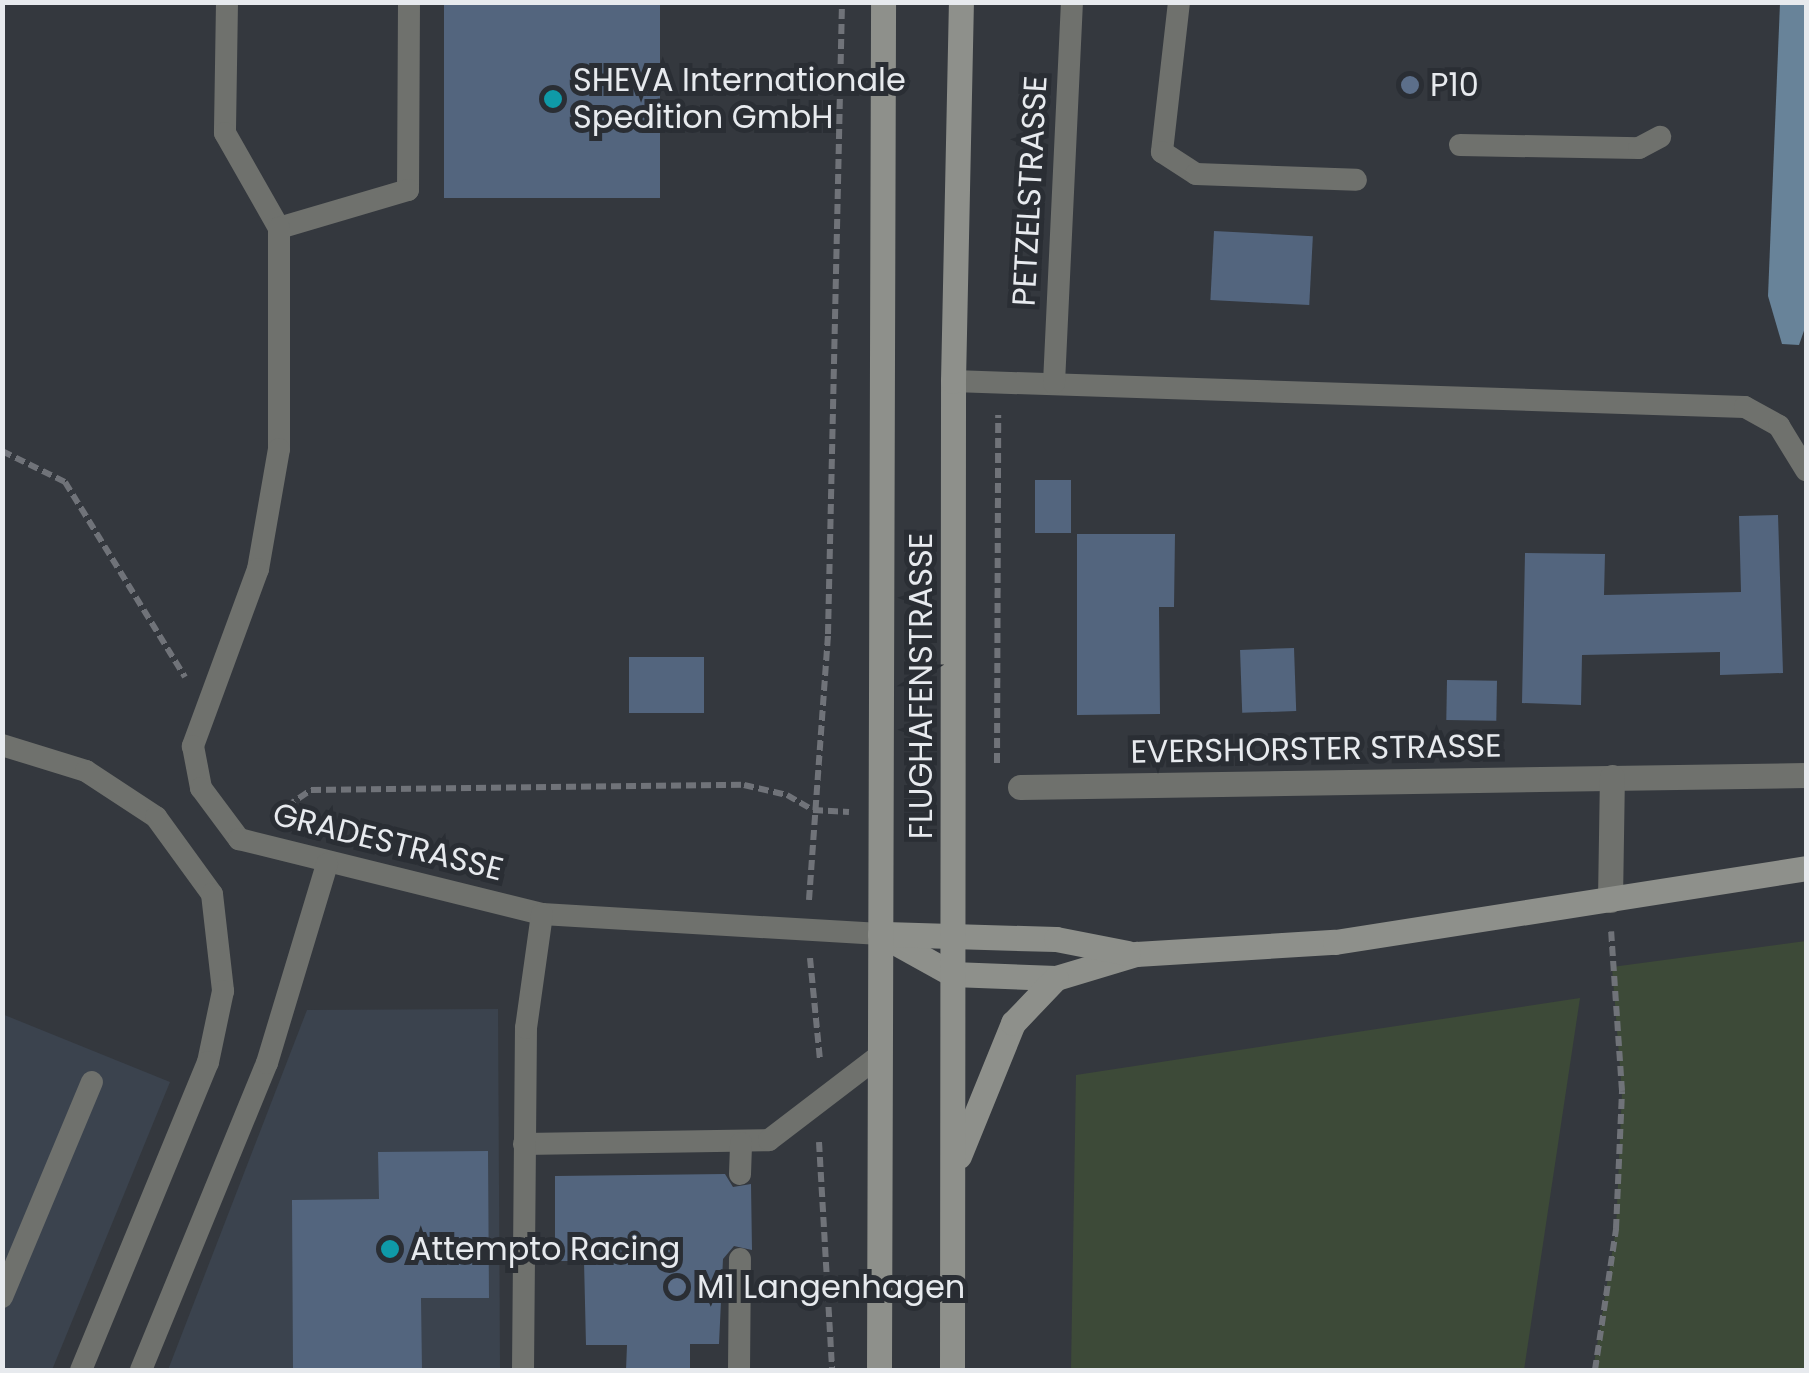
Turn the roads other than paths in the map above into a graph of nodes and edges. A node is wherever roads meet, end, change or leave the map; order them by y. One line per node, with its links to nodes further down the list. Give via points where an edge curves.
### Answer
1 (227, 2): 10 (lane, via 225,133)
2 (409, 2): 10 (lane, via 408,190)
3 (883, 2): 22 (main road, FLUGHAFENSTRASSE)
4 (961, 2): 11 (main road, FLUGHAFENSTRASSE)
5 (1072, 2): 12 (lane, PETZELSTRASSE)
6 (1179, 2): 9 (lane, via 1162,152 1196,174)
7 (1660, 137): 8 (lane, via 1640,148)
8 (1460, 145)
9 (1356, 180)
10 (279, 228): 18 (lane, GRADESTRASSE, via 279,449 258,569 193,746 201,788 239,838)
11 (953, 381): 12 (lane); 23 (main road, FLUGHAFENSTRASSE)
12 (1054, 383): 13 (lane, via 1745,408 1780,426)
13 (1806, 470)
14 (2, 745): 35 (lane, via 86,771 156,818 212,894 223,991 208,1062)
15 (1806, 775): 16 (street, EVERSHORSTER STRASSE)
16 (1612, 777): 17 (street, EVERSHORSTER STRASSE); 20 (street)
17 (1020, 786)
18 (327, 864): 21 (lane, GRADESTRASSE); 36 (lane, via 267,1064)
19 (1806, 868): 20 (main road)
20 (1610, 900): 24 (main road, via 1335,942)
21 (542, 914): 22 (lane, GRADESTRASSE); 30 (lane, via 526,1028)
22 (880, 934): 23 (main road); 25 (main road); 27 (main road, FLUGHAFENSTRASSE)
23 (952, 936): 24 (main road, via 1056,939); 25 (main road, FLUGHAFENSTRASSE)
24 (1136, 954): 26 (main road)
25 (952, 974): 26 (main road); 32 (main road, FLUGHAFENSTRASSE)
26 (1056, 978): 32 (main road, via 1012,1022)
27 (880, 1055): 29 (lane, via 769,1140); 39 (main road, FLUGHAFENSTRASSE)
28 (92, 1082): 34 (lane)
29 (741, 1143): 30 (lane); 31 (lane)
30 (524, 1144): 37 (lane)
31 (740, 1174)
32 (952, 1174): 40 (main road, FLUGHAFENSTRASSE)
33 (740, 1259): 38 (lane)
34 (2, 1297)
35 (81, 1370)
36 (141, 1370)
37 (523, 1370)
38 (740, 1370)
39 (879, 1370)
40 (952, 1370)

